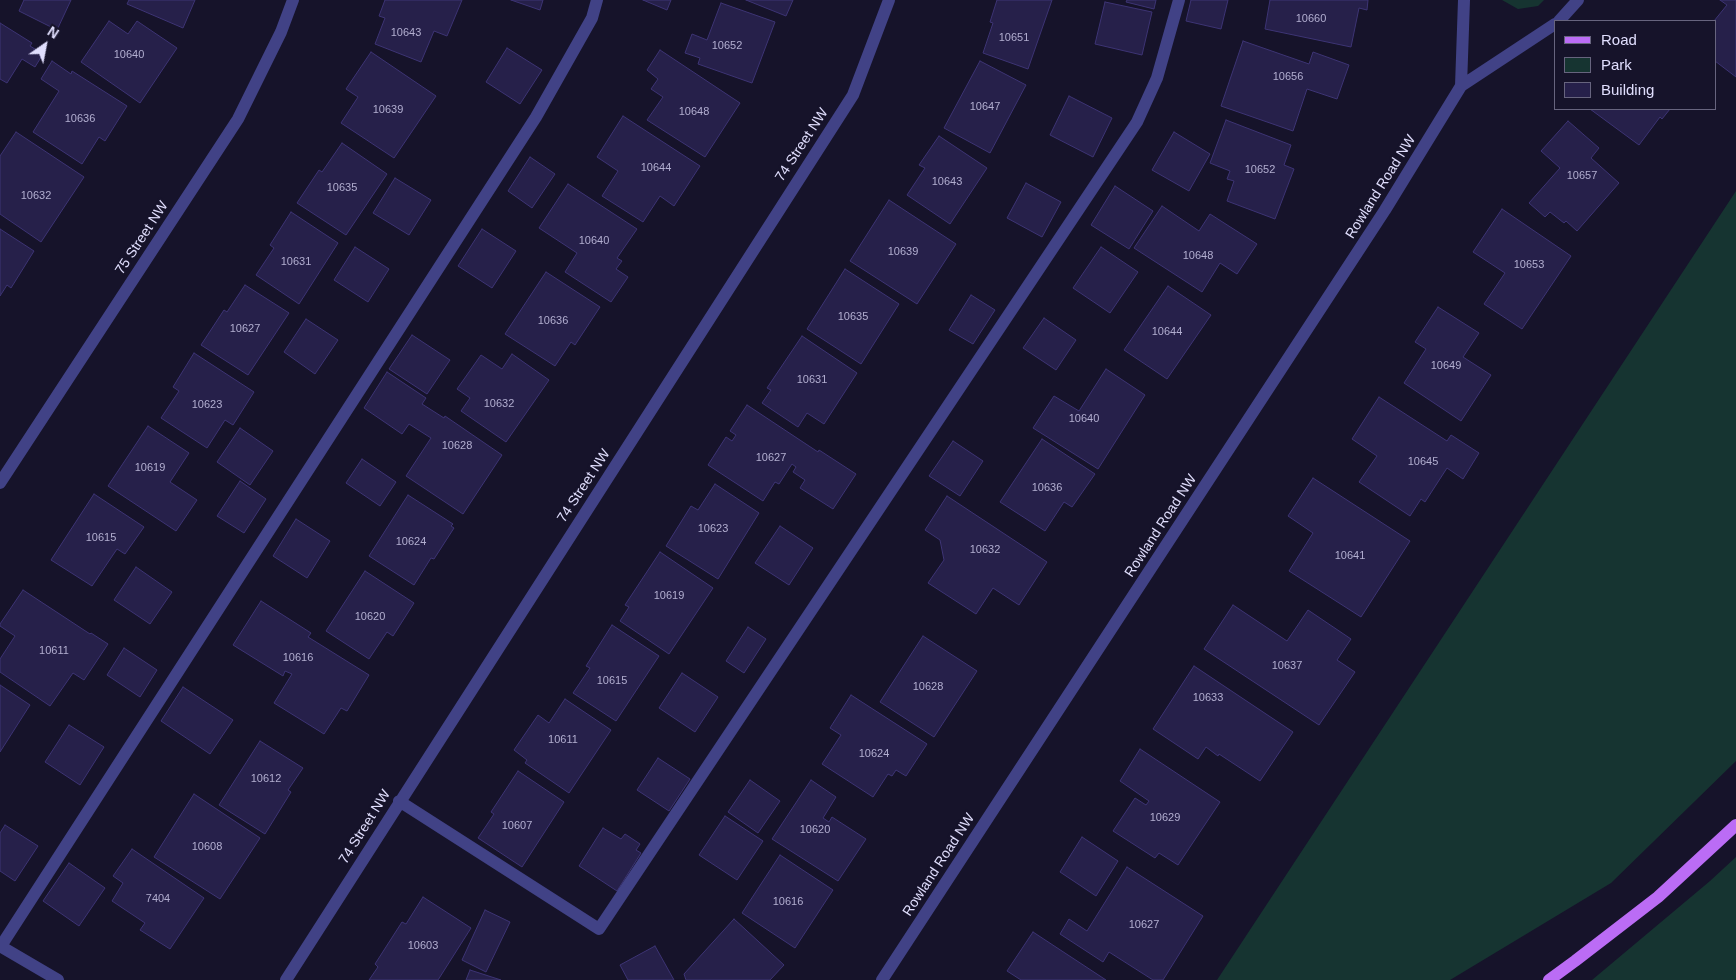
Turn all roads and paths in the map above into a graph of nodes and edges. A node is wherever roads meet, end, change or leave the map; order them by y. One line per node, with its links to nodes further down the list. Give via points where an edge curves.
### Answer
1 (293, 0): 10 (street, 75 Street NW, via 281,32 238,119)
2 (597, 0): 13 (street, via 592,18 536,117)
3 (889, 0): 11 (street, 74 Street NW, via 853,95)
4 (1179, 0): 11 (street, via 1157,78 1136,122 600,929)
5 (1464, 0): 9 (street, Rowland Road NW)
6 (1578, 0): 7 (street)
7 (1560, 20)
8 (1554, 25): 9 (street, Rowland Road NW)
9 (1461, 86): 16 (street, Rowland Road NW, via 1385,210)
10 (0, 484)
11 (399, 801): 15 (street, 74 Street NW)
12 (1736, 825): 17 (main road, via 1658,897)
13 (0, 946): 14 (street)
14 (58, 980)
15 (286, 980)
16 (882, 980)
17 (1548, 980)

